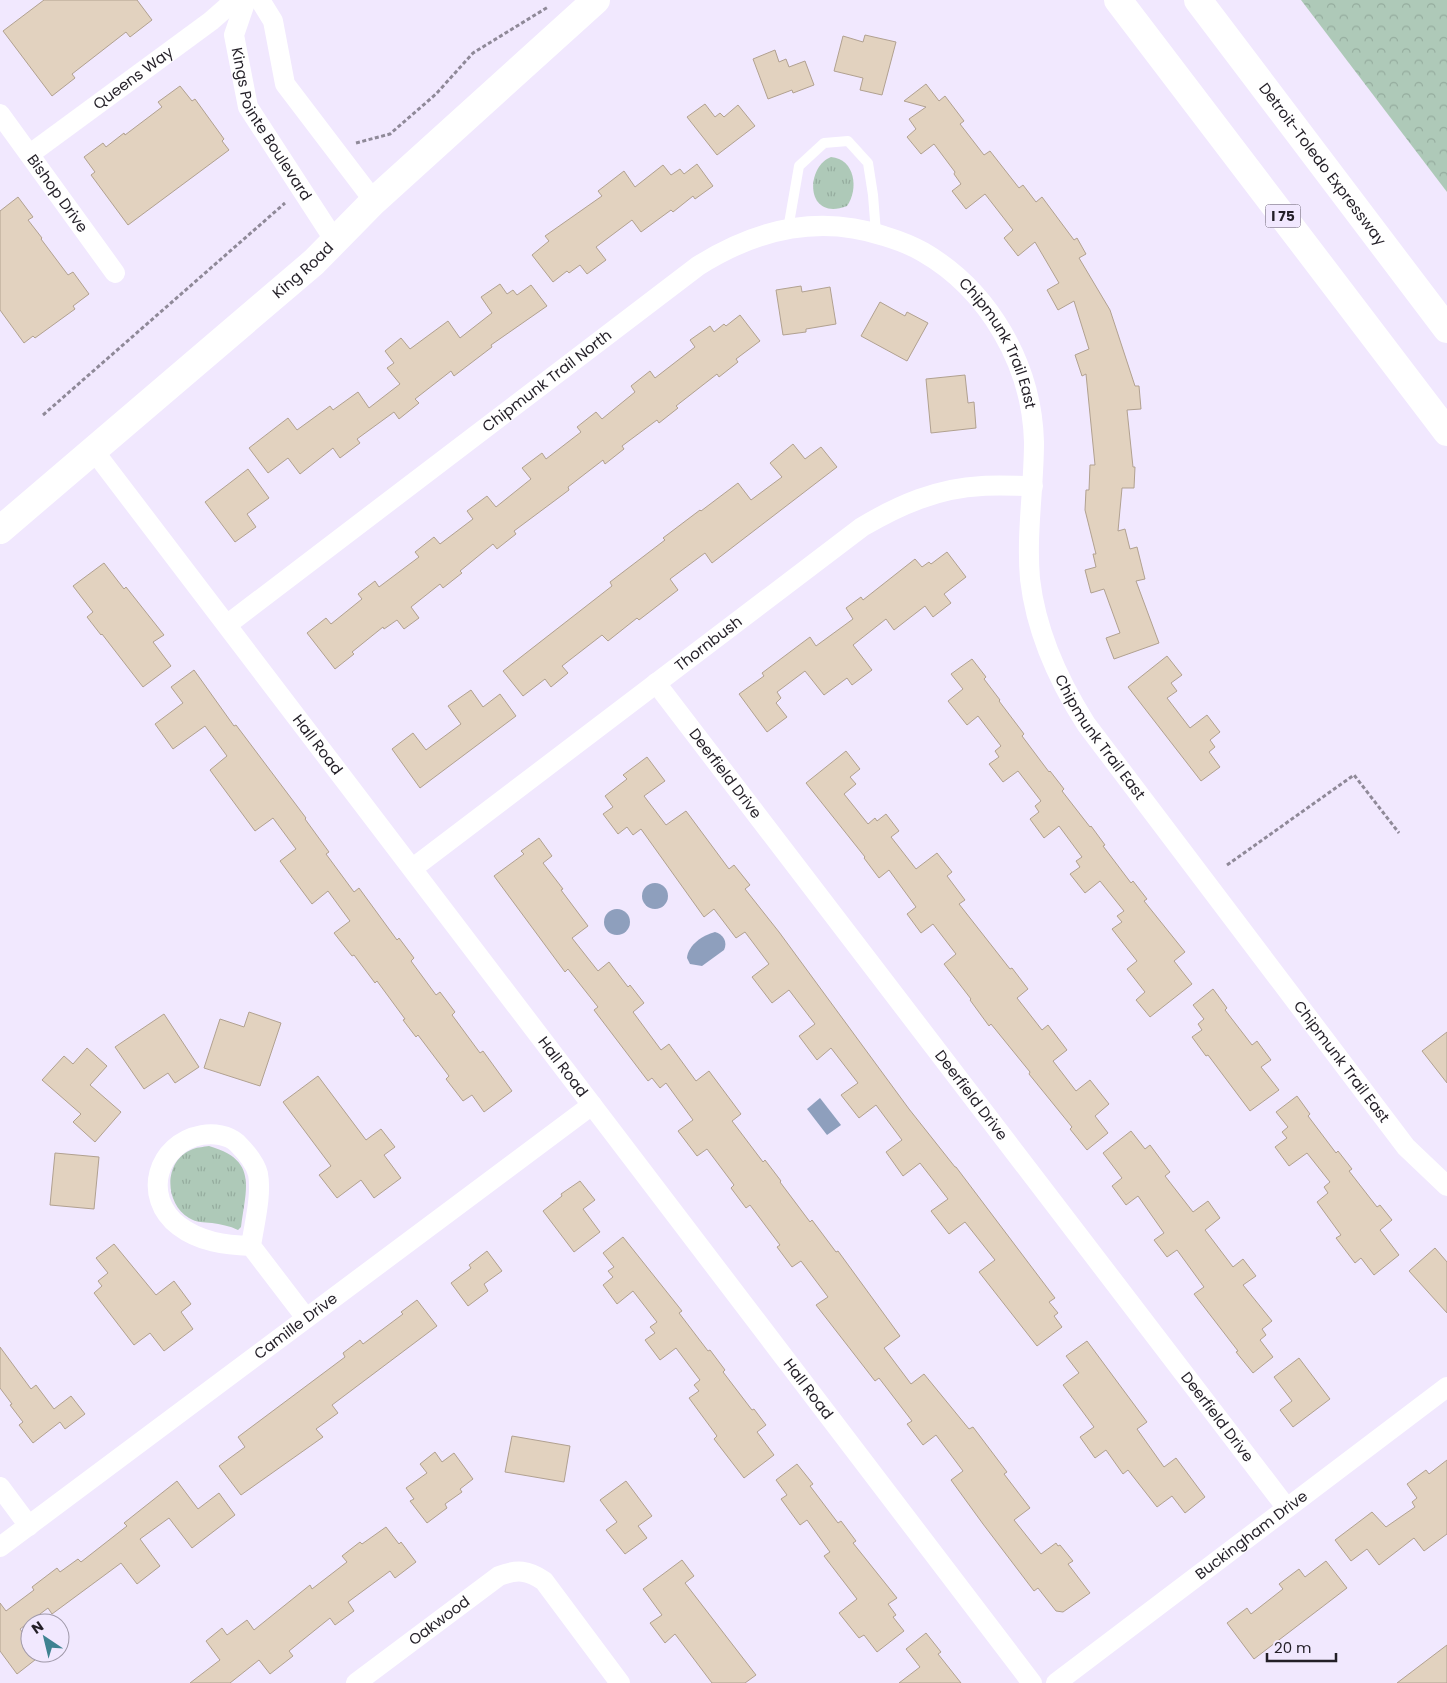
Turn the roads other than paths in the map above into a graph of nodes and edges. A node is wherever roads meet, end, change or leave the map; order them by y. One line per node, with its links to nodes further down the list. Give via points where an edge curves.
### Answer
1 (234, 0): 8 (street, Queens Way, via 211,22)
2 (246, 0): 12 (street, Kings Pointe Boulevard, via 234,35 248,107)
3 (260, 0): 9 (street, Kings Pointe Boulevard, via 273,21 285,84)
4 (596, 0): 9 (main road, King Road)
5 (1118, 0): 16 (main road, I 75)
6 (1198, 0): 15 (main road, Detroit-Toledo Expressway)
7 (0, 114): 8 (street, Bishop Drive)
8 (30, 154): 14 (street, Bishop Drive)
9 (374, 201): 12 (main road, King Road)
10 (788, 229): 11 (street, Chipmunk Trail North, via 832,226); 11 (lane, via 799,166 824,143 848,141 868,164); 20 (street, Chipmunk Trail North, via 739,243 698,266)
11 (876, 233): 13 (street, Chipmunk Trail North)
12 (335, 241): 17 (main road, King Road)
13 (900, 241): 18 (street, Chipmunk Trail East, via 922,251 962,280 1001,329 1018,364 1030,401 1034,440)
14 (115, 273)
15 (1447, 328)
16 (1447, 432)
17 (94, 451): 19 (main road, King Road); 20 (street, Hall Road)
18 (1033, 486): 21 (street, Thornbush, via 952,489 888,512 862,527); 24 (street, Chipmunk Trail East, via 1028,553 1030,581 1043,636 1070,700 1406,1147)
19 (0, 530)
20 (228, 624): 22 (street, Hall Road)
21 (656, 683): 22 (street, Thornbush); 29 (street, Deerfield Drive)
22 (413, 868): 23 (street, Hall Road)
23 (592, 1105): 26 (street, Camille Drive); 34 (street, Hall Road)
24 (1447, 1186)
25 (251, 1246): 25 (street, via 225,1245 198,1238 178,1225 160,1205 156,1185 163,1164 175,1147 189,1137 210,1134 230,1138 248,1153 258,1174); 26 (street)
26 (306, 1318): 30 (street, Camille Drive)
27 (1447, 1387): 29 (street, Buckingham Drive)
28 (0, 1487): 30 (street)
29 (1286, 1507): 35 (street, Buckingham Drive)
30 (29, 1526): 31 (street, Camille Drive)
31 (0, 1547)
32 (356, 1683): 33 (street, Oakwood, via 499,1576 526,1571 544,1581)
33 (620, 1683)
34 (1032, 1683)
35 (1056, 1683)

